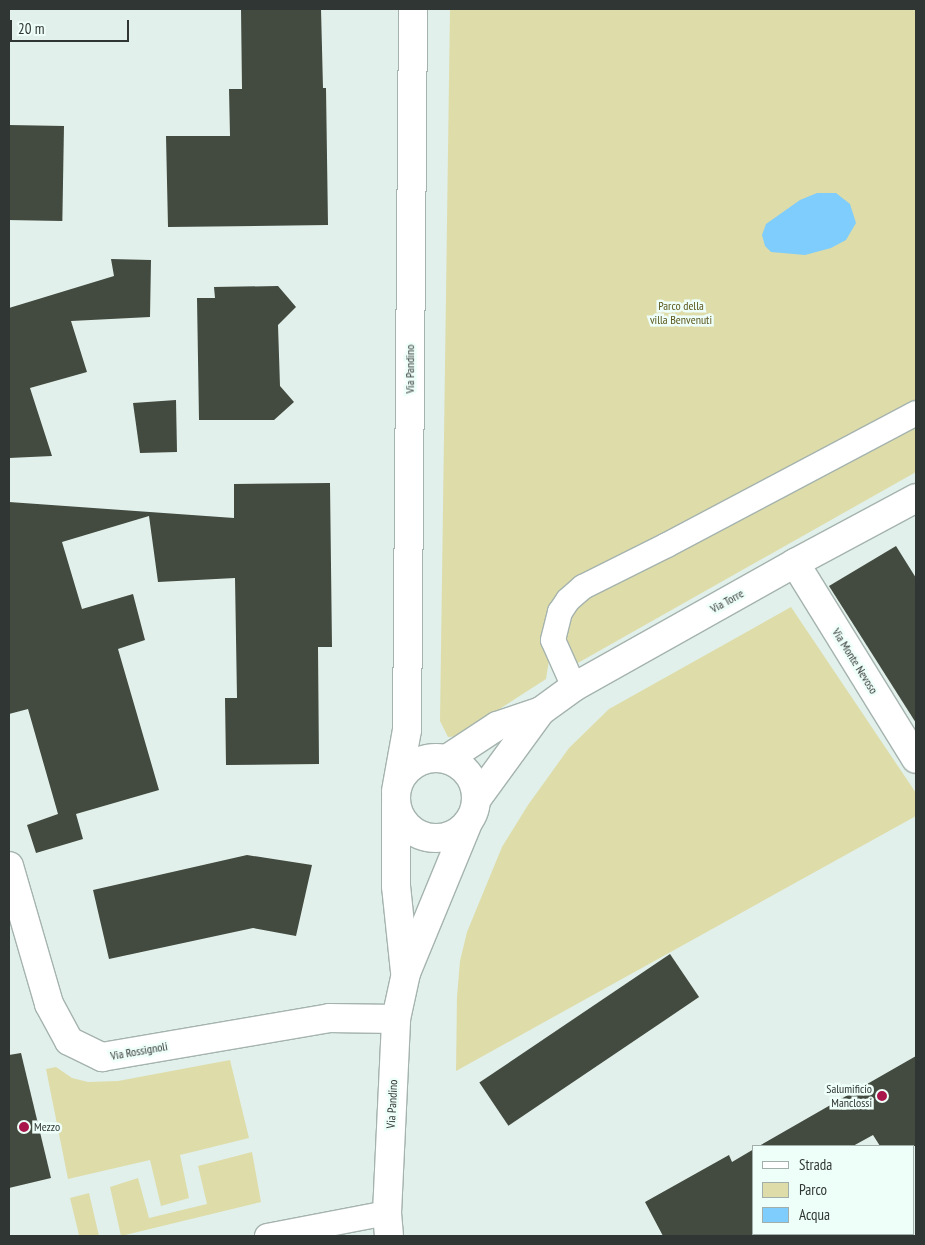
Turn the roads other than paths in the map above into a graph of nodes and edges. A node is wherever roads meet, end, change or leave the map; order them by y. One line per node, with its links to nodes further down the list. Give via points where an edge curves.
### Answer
1 (413, 9): 7 (street, Via Pandino)
2 (916, 413): 5 (lane, via 583,587 560,612 553,640)
3 (916, 498): 4 (street, Via Torre)
4 (795, 563): 5 (street, Via Torre); 9 (street, Via Monte Nevoso)
5 (574, 688): 6 (street, Via Torre)
6 (542, 711): 8 (street, Via Torre, via 497,726); 11 (street, Via Torre)
7 (407, 730): 8 (street); 10 (street, Via Pandino)
8 (440, 759): 10 (street, via 420,761 409,768 400,778); 11 (street, via 459,765 469,775)
9 (916, 759)
10 (396, 798): 12 (street, via 400,817 419,835 431,839 457,834); 14 (street, Via Pandino, via 396,886)
11 (476, 800): 12 (street)
12 (467, 825): 14 (street, Via Pandino)
13 (9, 866): 15 (street, Via Rossignoli, via 49,1004 69,1041 102,1057 329,1018)
14 (406, 973): 15 (street, Via Pandino)
15 (396, 1019): 16 (street, Via Pandino)
16 (388, 1225): 17 (lane)
17 (267, 1236)

